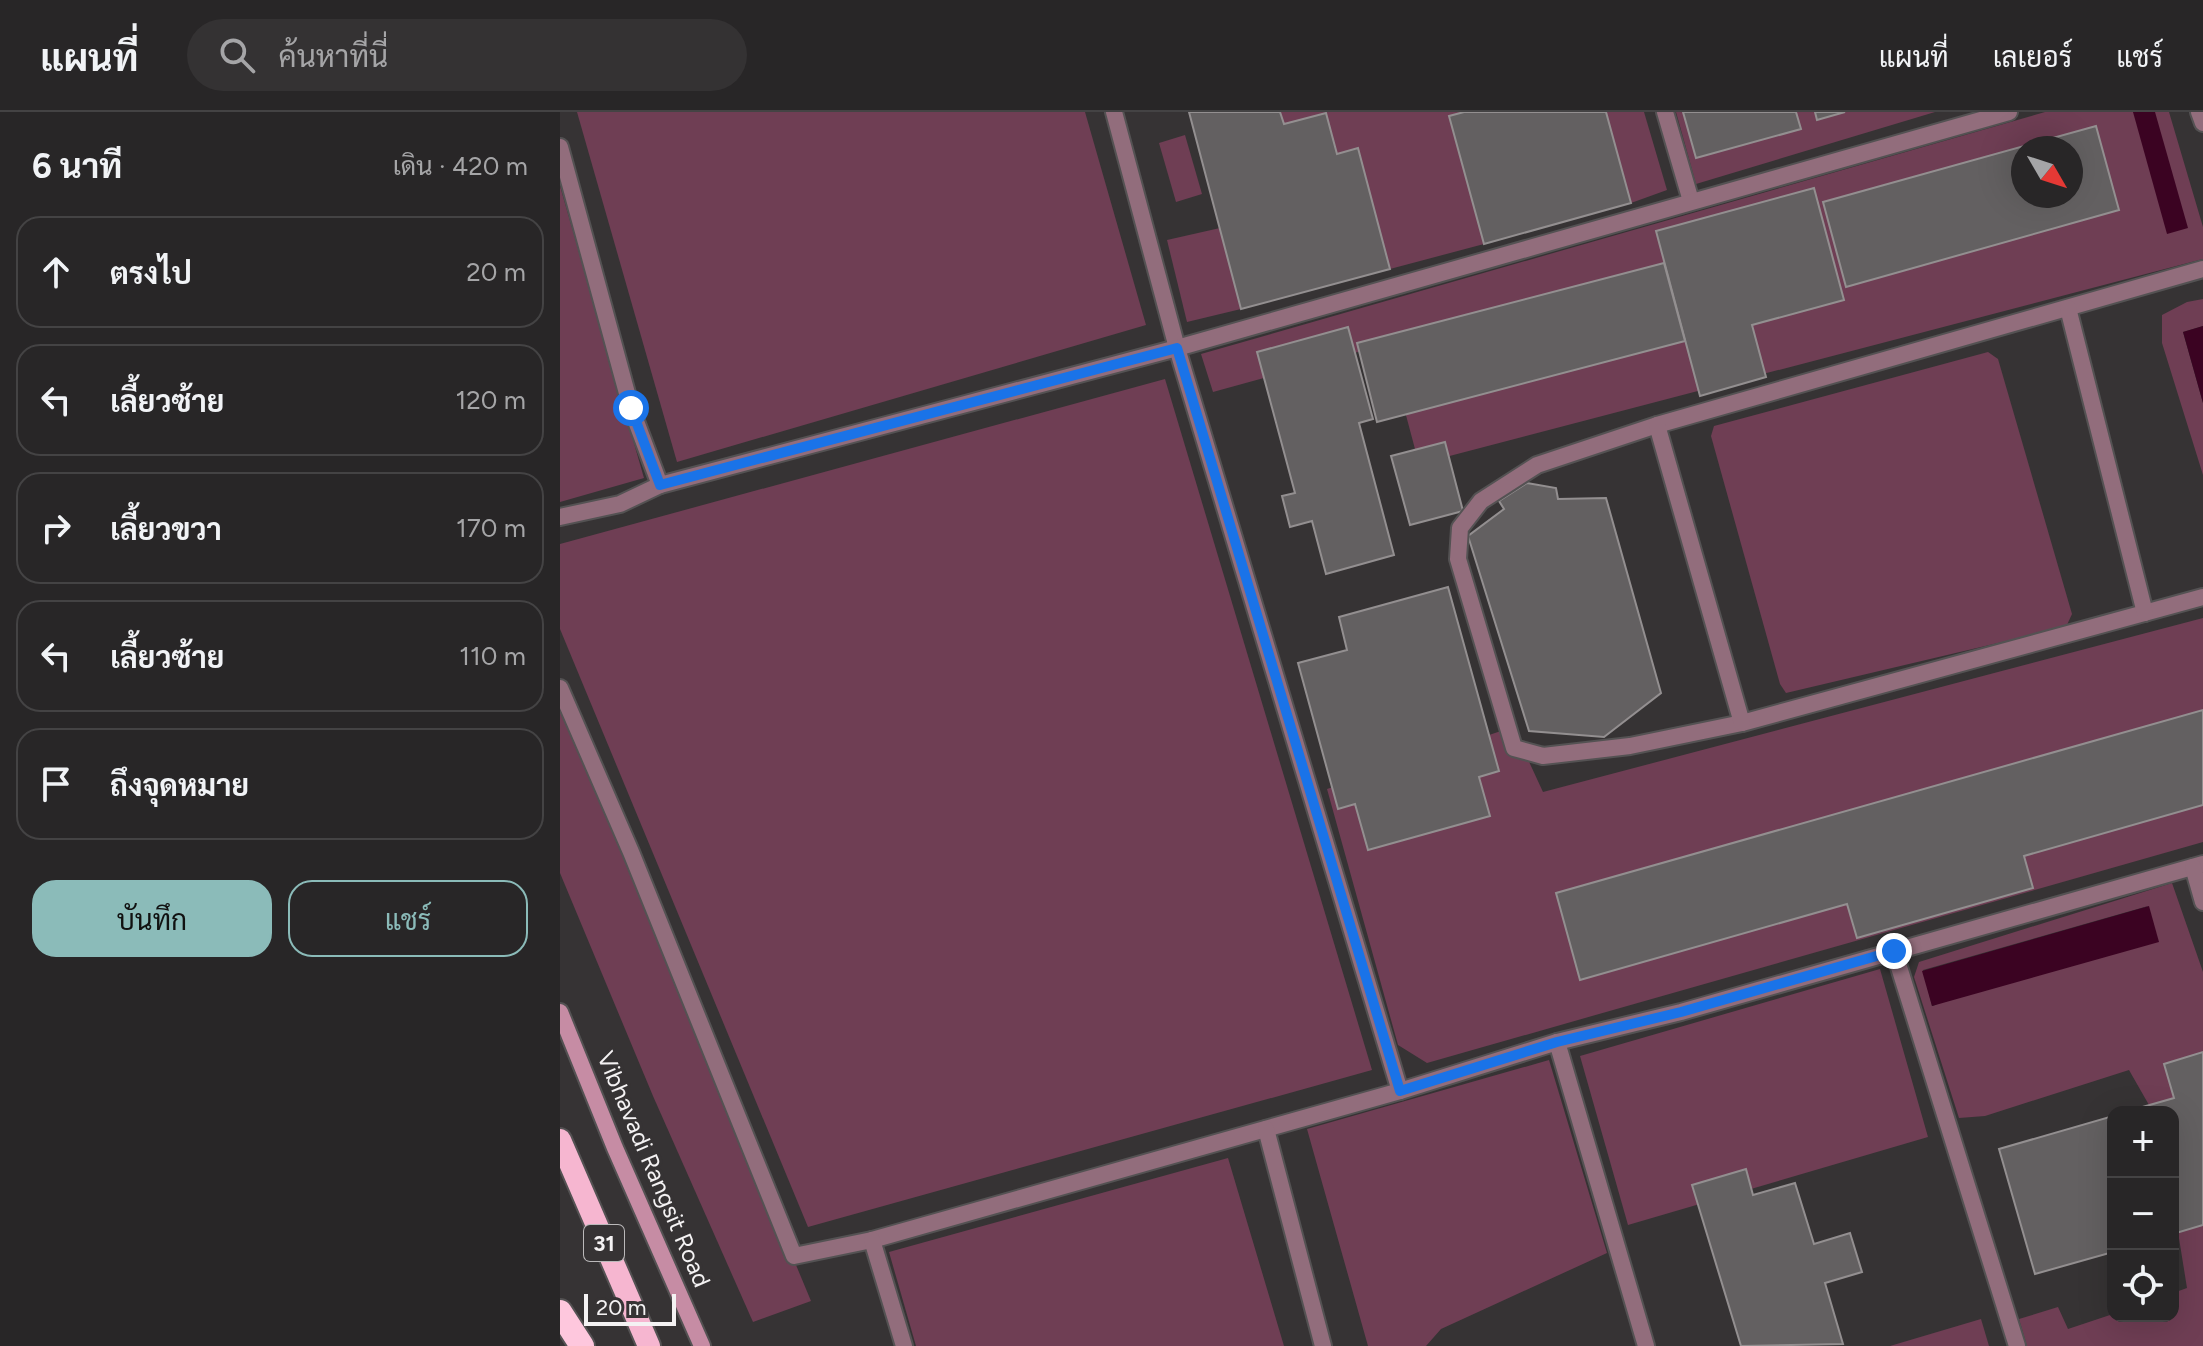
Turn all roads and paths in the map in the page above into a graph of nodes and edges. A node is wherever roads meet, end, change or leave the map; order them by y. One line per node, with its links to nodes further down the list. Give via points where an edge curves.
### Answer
1 (1114, 112): 10 (lane)
2 (1665, 112): 7 (lane)
3 (2009, 112): 7 (lane)
4 (2199, 112): 5 (lane)
5 (2203, 123)
6 (560, 147): 12 (lane, via 631,408)
7 (1691, 201): 10 (lane)
8 (2203, 269): 9 (lane)
9 (2068, 308): 11 (lane); 15 (lane)
10 (1177, 348): 12 (lane); 23 (lane)
11 (1657, 425): 17 (lane); 17 (lane, via 1537,465 1481,501 1460,528 1458,559 1514,748 1543,756 1630,746)
12 (660, 485): 13 (lane, via 620,504)
13 (560, 517)
14 (2203, 597): 15 (lane)
15 (2145, 613): 17 (lane)
16 (560, 688): 26 (lane, via 794,1256)
17 (1742, 723)
18 (2198, 866): 19 (lane); 20 (lane)
19 (2203, 902)
20 (1894, 951): 22 (lane); 34 (lane)
21 (560, 1012): 30 (main road, Vibhavadi Rangsit Road / 31)
22 (1557, 1042): 23 (lane); 33 (lane)
23 (1400, 1091): 24 (lane)
24 (1266, 1129): 26 (lane); 32 (lane)
25 (560, 1140): 29 (highway, 31)
26 (872, 1240): 31 (lane)
27 (560, 1312): 28 (highway)
28 (582, 1346)
29 (649, 1346)
30 (702, 1346)
31 (904, 1346)
32 (1323, 1346)
33 (1646, 1346)
34 (2017, 1346)

